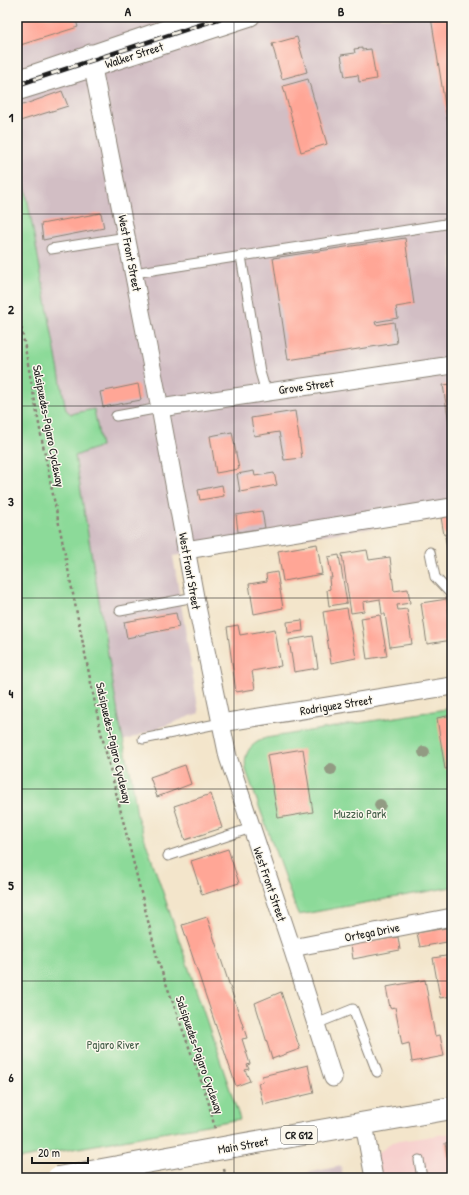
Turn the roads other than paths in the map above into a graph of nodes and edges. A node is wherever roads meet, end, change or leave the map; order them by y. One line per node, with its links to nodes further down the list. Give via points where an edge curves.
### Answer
1 (200, 17): 3 (street, Walker Street)
2 (251, 17): 3 (street, Walker Street)
3 (92, 61): 4 (street, Walker Street); 5 (street, Walker Street); 7 (street, West Front Street)
4 (17, 79)
5 (17, 92)
6 (452, 223): 9 (lane)
7 (126, 237): 8 (lane); 10 (street, West Front Street)
8 (51, 249)
9 (241, 256): 10 (lane); 12 (lane, via 260,372)
10 (134, 273): 13 (street, West Front Street)
11 (452, 365): 12 (street, Grove Street)
12 (266, 392): 13 (street, Grove Street)
13 (160, 408): 14 (lane); 16 (street, West Front Street)
14 (116, 416)
15 (452, 507): 16 (street)
16 (186, 550): 18 (street, West Front Street)
17 (430, 552): 19 (lane, via 435,577 451,594)
18 (195, 597): 20 (lane); 22 (street, West Front Street)
19 (452, 601)
20 (120, 611)
21 (452, 686): 22 (street, Rodriguez Street)
22 (221, 723): 23 (lane); 24 (street, West Front Street, via 228,757)
23 (144, 739)
24 (251, 828): 25 (lane); 27 (street, West Front Street)
25 (168, 856)
26 (452, 917): 27 (street, Ortega Drive)
27 (292, 948): 28 (street, West Front Street)
28 (316, 1024): 29 (lane, via 354,1009); 30 (street, West Front Street)
29 (377, 1072)
30 (333, 1078)
31 (452, 1108): 32 (main road, Main Street / CR G12)
32 (364, 1124): 34 (main road, Main Street / CR G12, bridge, via 229,1155); 35 (street)
33 (419, 1160): 36 (lane)
34 (58, 1178)
35 (374, 1178)
36 (422, 1178)

